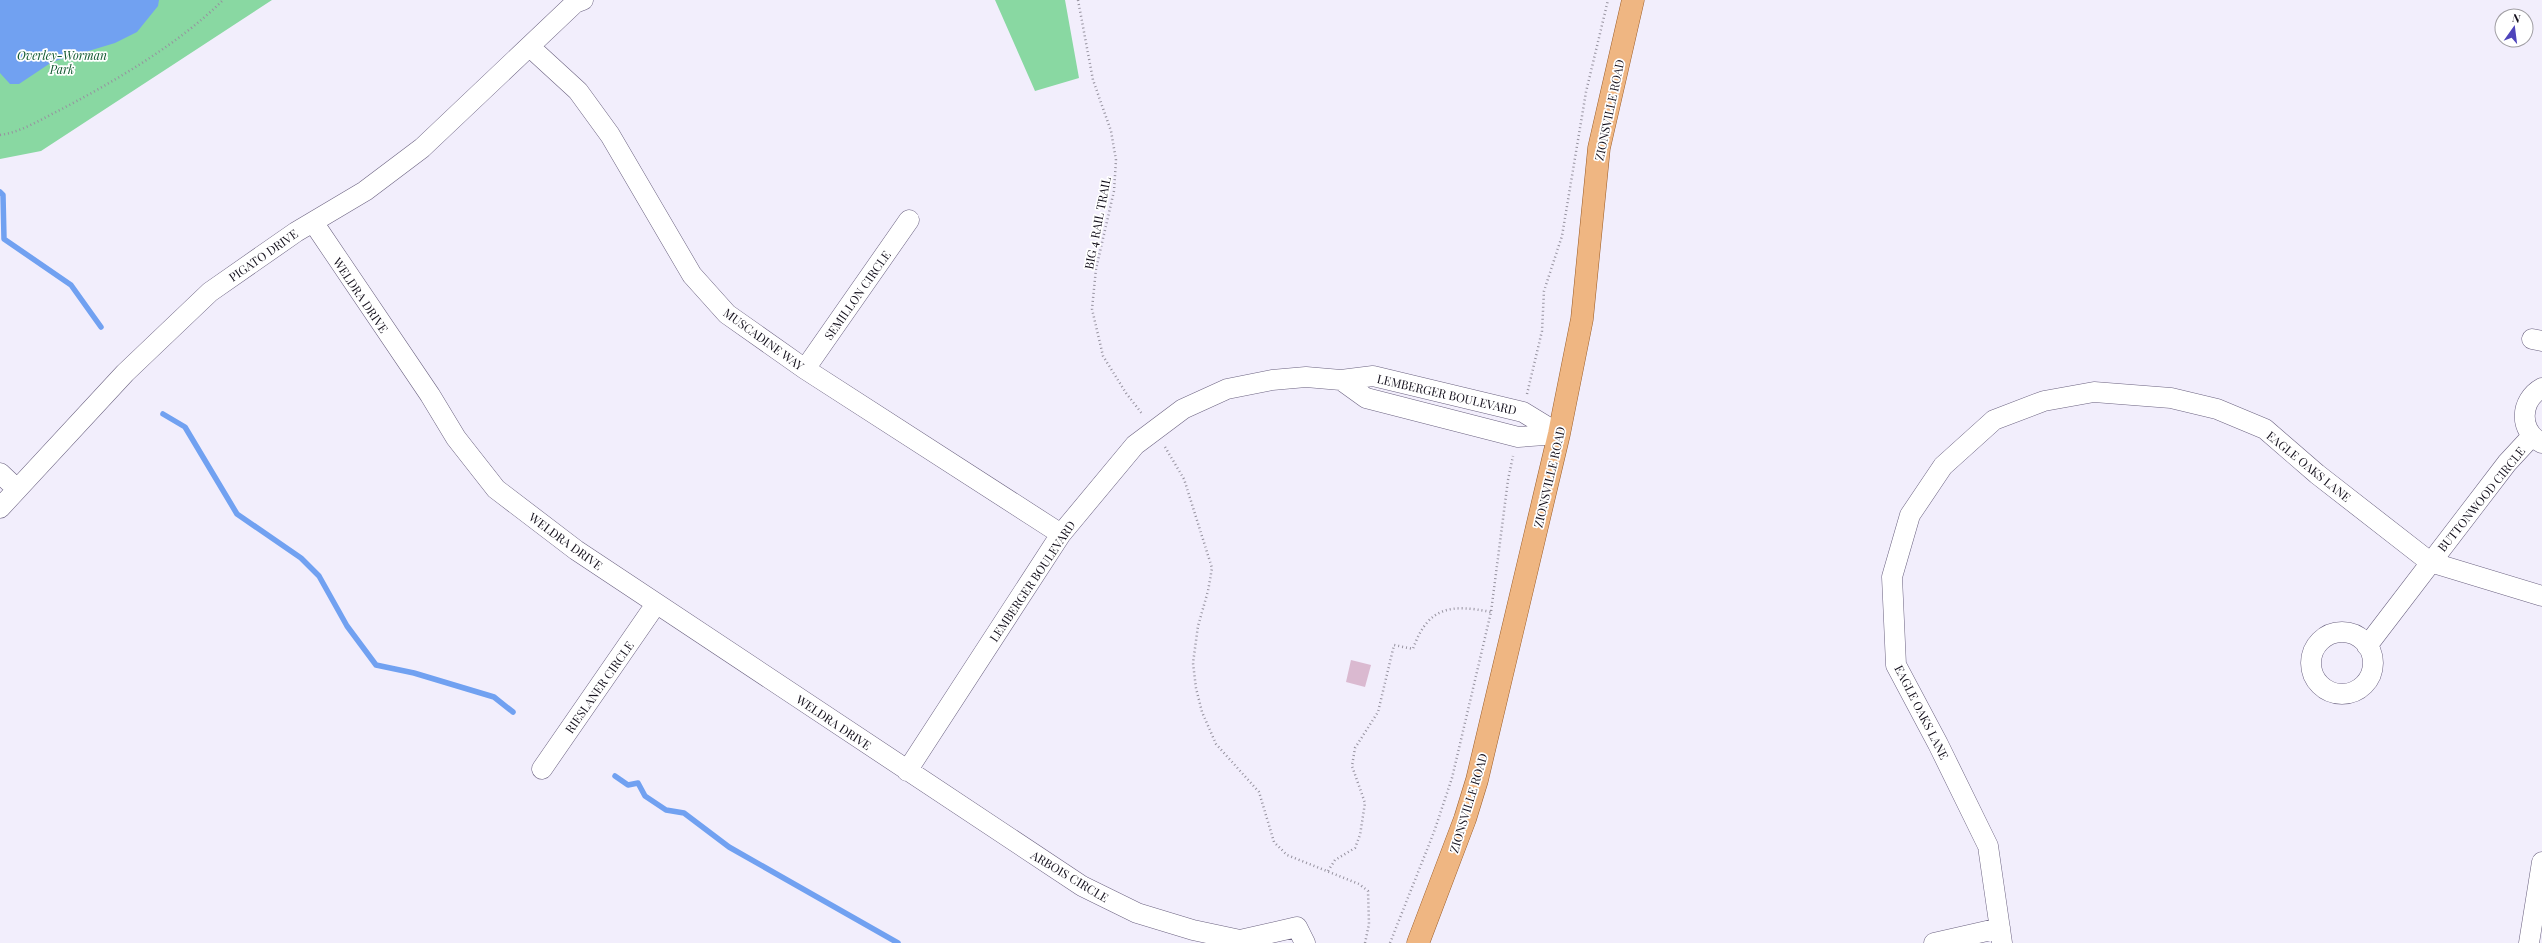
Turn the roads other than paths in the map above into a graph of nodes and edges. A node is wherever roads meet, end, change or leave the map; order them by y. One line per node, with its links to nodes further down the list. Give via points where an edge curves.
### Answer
1 (583, 0): 3 (street, PIGATO DRIVE, via 575,3)
2 (1634, 0): 8 (main road, ZIONSVILLE ROAD, via 1599,148 1582,319)
3 (530, 47): 5 (street, PIGATO DRIVE, via 422,148 365,191); 6 (street, MUSCADINE WAY, via 578,91 610,135 692,275 727,314)
4 (909, 220): 6 (street, SEMILLON CIRCLE)
5 (313, 222): 11 (street, PIGATO DRIVE, via 210,292 125,373); 16 (street, WELDRA DRIVE, via 430,395 456,438 496,489 576,550)
6 (805, 369): 13 (street, MUSCADINE WAY)
7 (2542, 388): 9 (street, BUTTONWOOD CIRCLE, via 2529,399 2525,408 2526,423)
8 (1559, 434): 13 (street, LEMBERGER BOULEVARD, via 1523,412 1374,376 1341,380 1306,377 1272,380 1227,389 1183,409 1135,445); 23 (main road, ZIONSVILLE ROAD, via 1477,780)
9 (2537, 439): 14 (street, BUTTONWOOD CIRCLE, via 2507,463)
10 (0, 473): 11 (street)
11 (17, 489): 12 (street, PIGATO DRIVE)
12 (0, 508)
13 (1061, 534): 19 (street, LEMBERGER BOULEVARD)
14 (2430, 562): 15 (street, EAGLE OAKS LANE); 17 (street, BUTTONWOOD CIRCLE); 22 (street, EAGLE OAKS LANE, via 2265,429 2217,410 2171,398 2094,392 2044,401 1994,420 1942,466 1910,515 1892,577 1896,664 1988,846)
15 (2542, 596)
16 (656, 604): 18 (street, RIESLANER CIRCLE); 19 (street, WELDRA DRIVE)
17 (2367, 646)
18 (542, 769)
19 (907, 770): 21 (street, ARBOIS CIRCLE, via 1082,886 1137,913 1193,930 1240,940)
20 (2542, 862): 25 (street)
21 (1301, 935)
22 (2001, 935): 24 (street)
23 (1418, 943)
24 (1934, 943)
25 (2530, 943)

